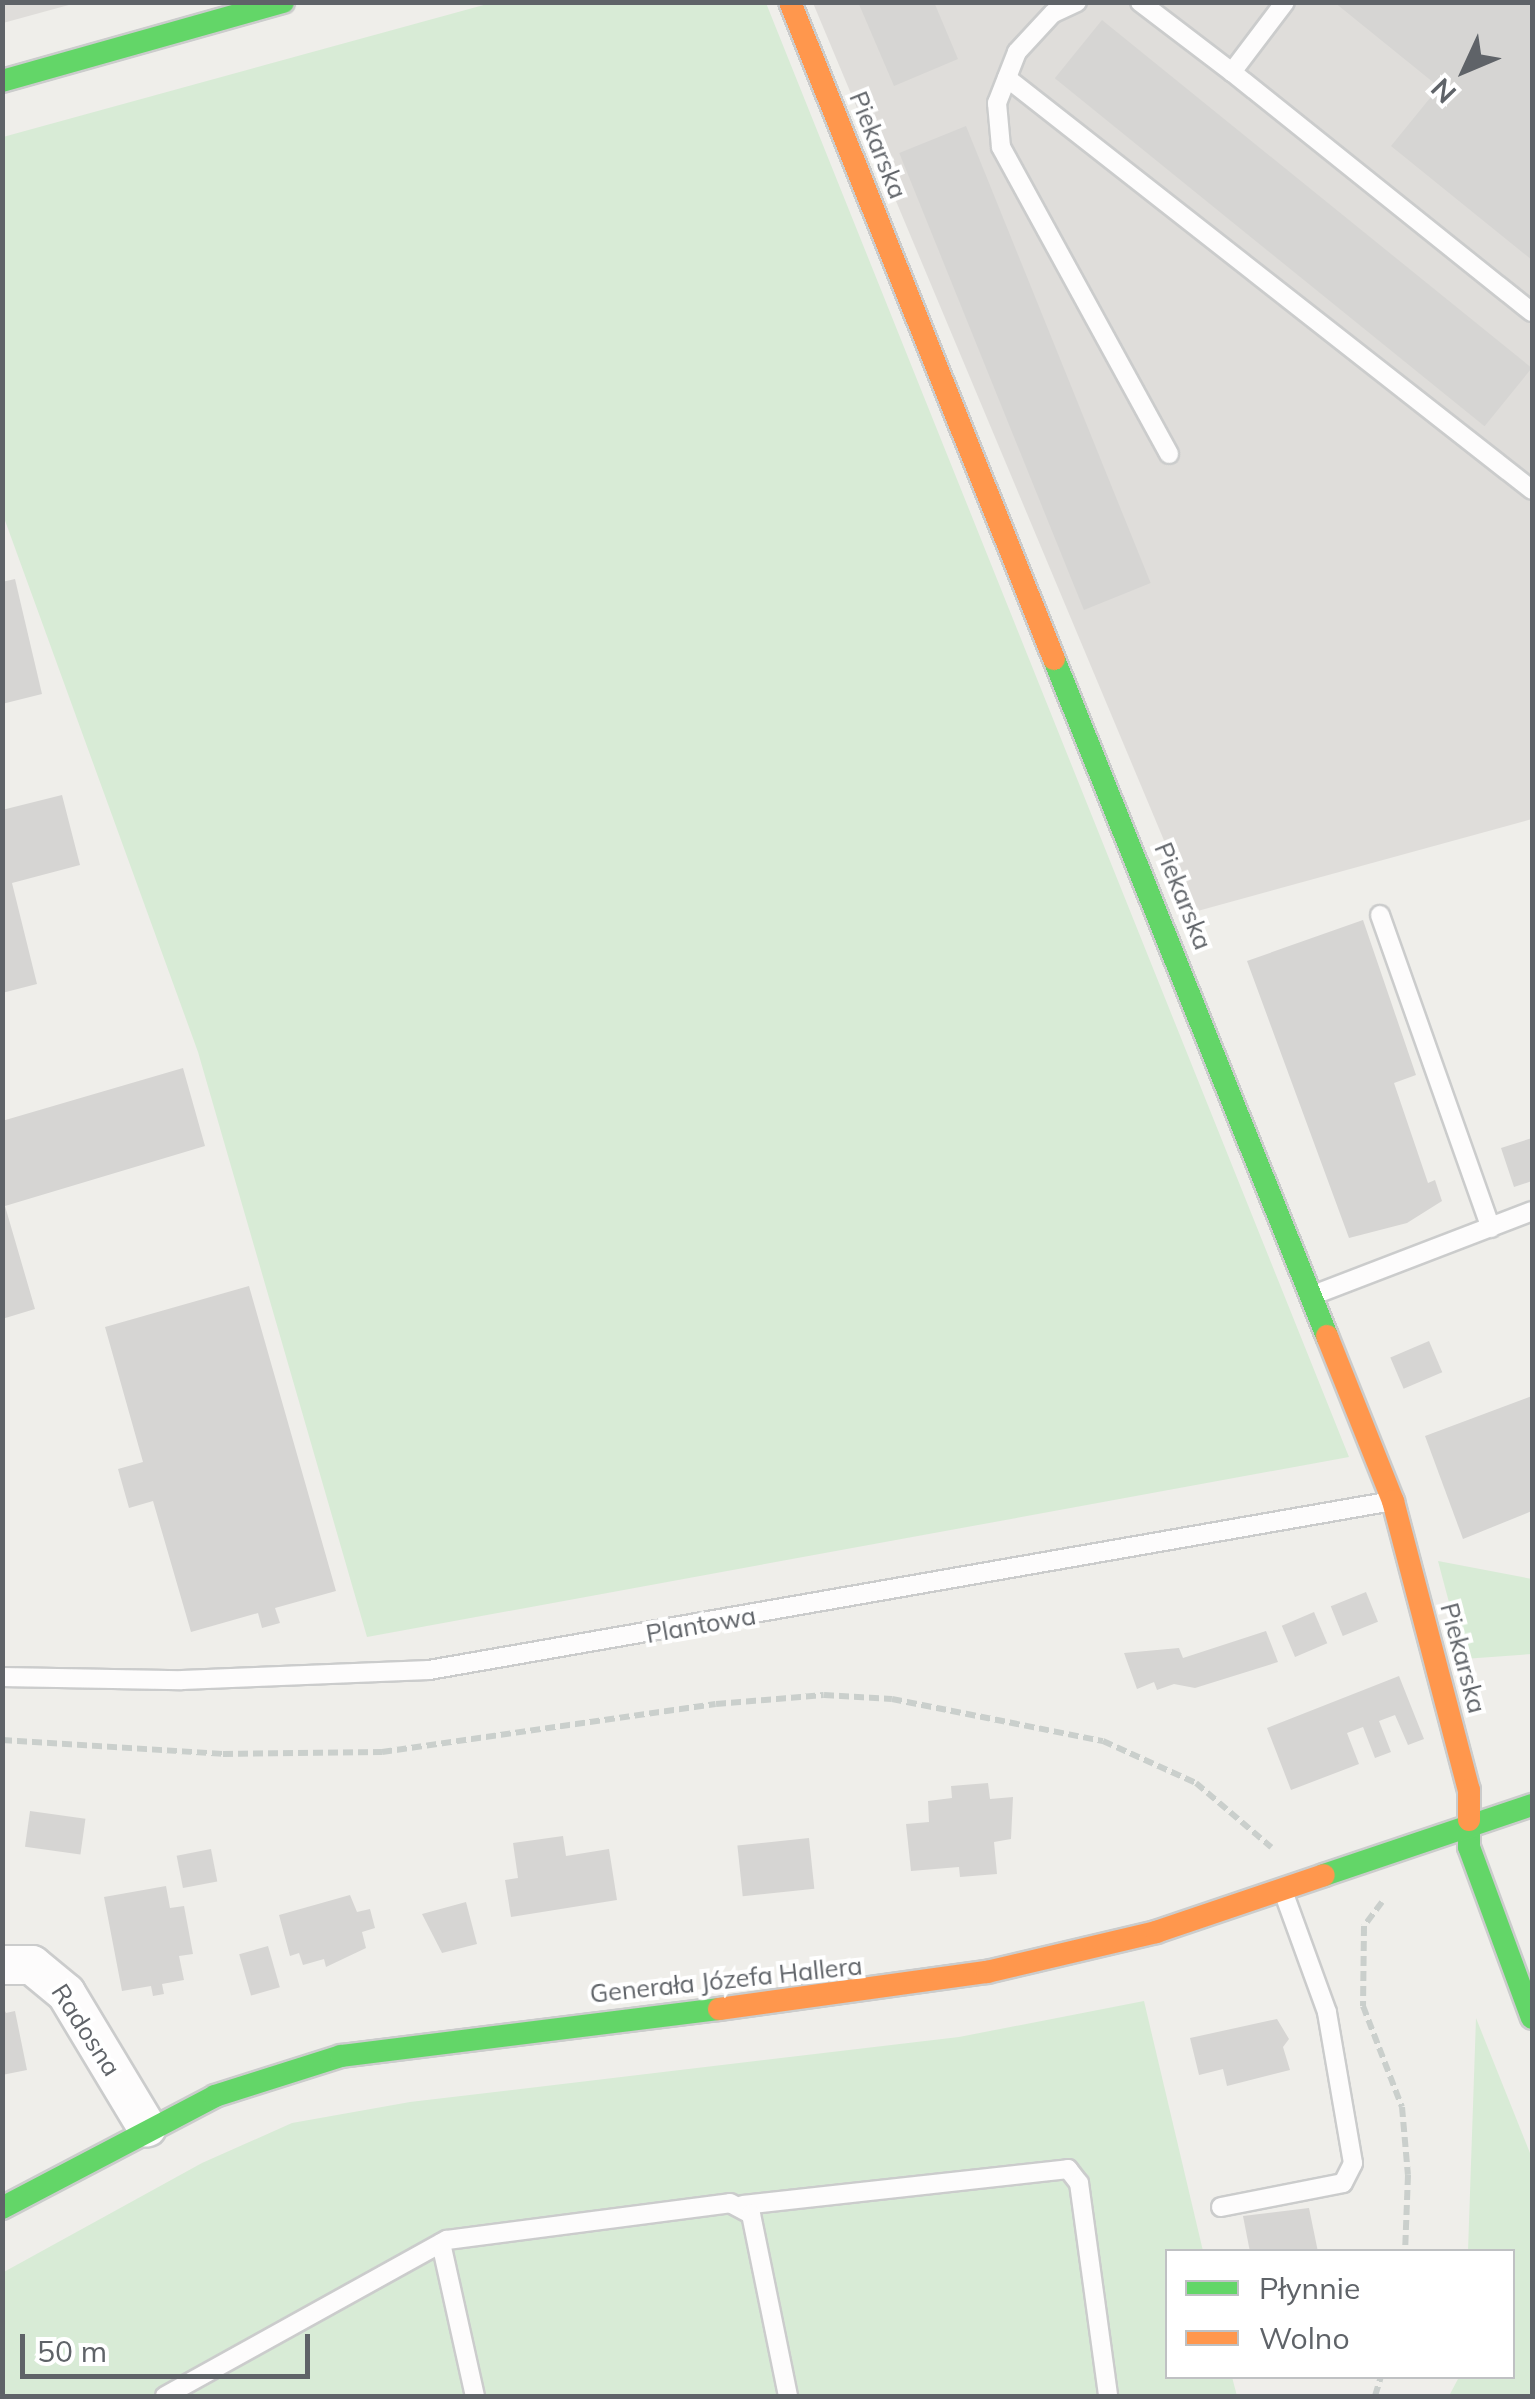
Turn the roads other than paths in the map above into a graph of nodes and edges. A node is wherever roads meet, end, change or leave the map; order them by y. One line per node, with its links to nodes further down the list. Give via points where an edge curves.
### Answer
1 (283, 2): 8 (street)
2 (790, 2): 15 (street, Piekarska)
3 (1077, 2): 7 (lane, via 1053,13 1017,52)
4 (1140, 2): 6 (lane)
5 (1285, 2): 6 (lane)
6 (1232, 72): 9 (lane)
7 (1007, 78): 10 (lane, via 997,104 1001,147); 11 (lane)
8 (2, 81)
9 (1532, 312)
10 (1169, 454)
11 (1532, 490)
12 (1380, 915): 14 (lane)
13 (1532, 1212): 14 (lane)
14 (1491, 1228): 15 (lane)
15 (1316, 1295): 16 (street, Piekarska)
16 (1393, 1501): 17 (lane, Plantowa, via 429,1670 182,1680); 19 (street, Piekarska, via 1469,1790)
17 (2, 1676)
18 (1532, 1806): 19 (street, Generała Józefa Hallera)
19 (1468, 1826): 20 (street, Generała Józefa Hallera); 22 (street, Piekarska, via 1469,1848)
20 (1281, 1888): 23 (street, Generała Józefa Hallera, via 1156,1932 987,1972 852,1995 485,2033 341,2056 214,2096); 25 (lane, via 1327,2012 1353,2163 1342,2183)
21 (2, 1965): 23 (street, Radosna, via 32,1965 55,1980)
22 (1532, 2018)
23 (147, 2128): 26 (street, Generała Józefa Hallera)
24 (743, 2205): 27 (lane, via 573,2219); 30 (lane, via 760,2246); 31 (lane, via 1068,2169 1079,2183)
25 (1221, 2207)
26 (2, 2208)
27 (441, 2243): 28 (lane); 29 (lane)
28 (174, 2394)
29 (474, 2396)
30 (788, 2396)
31 (1108, 2396)

